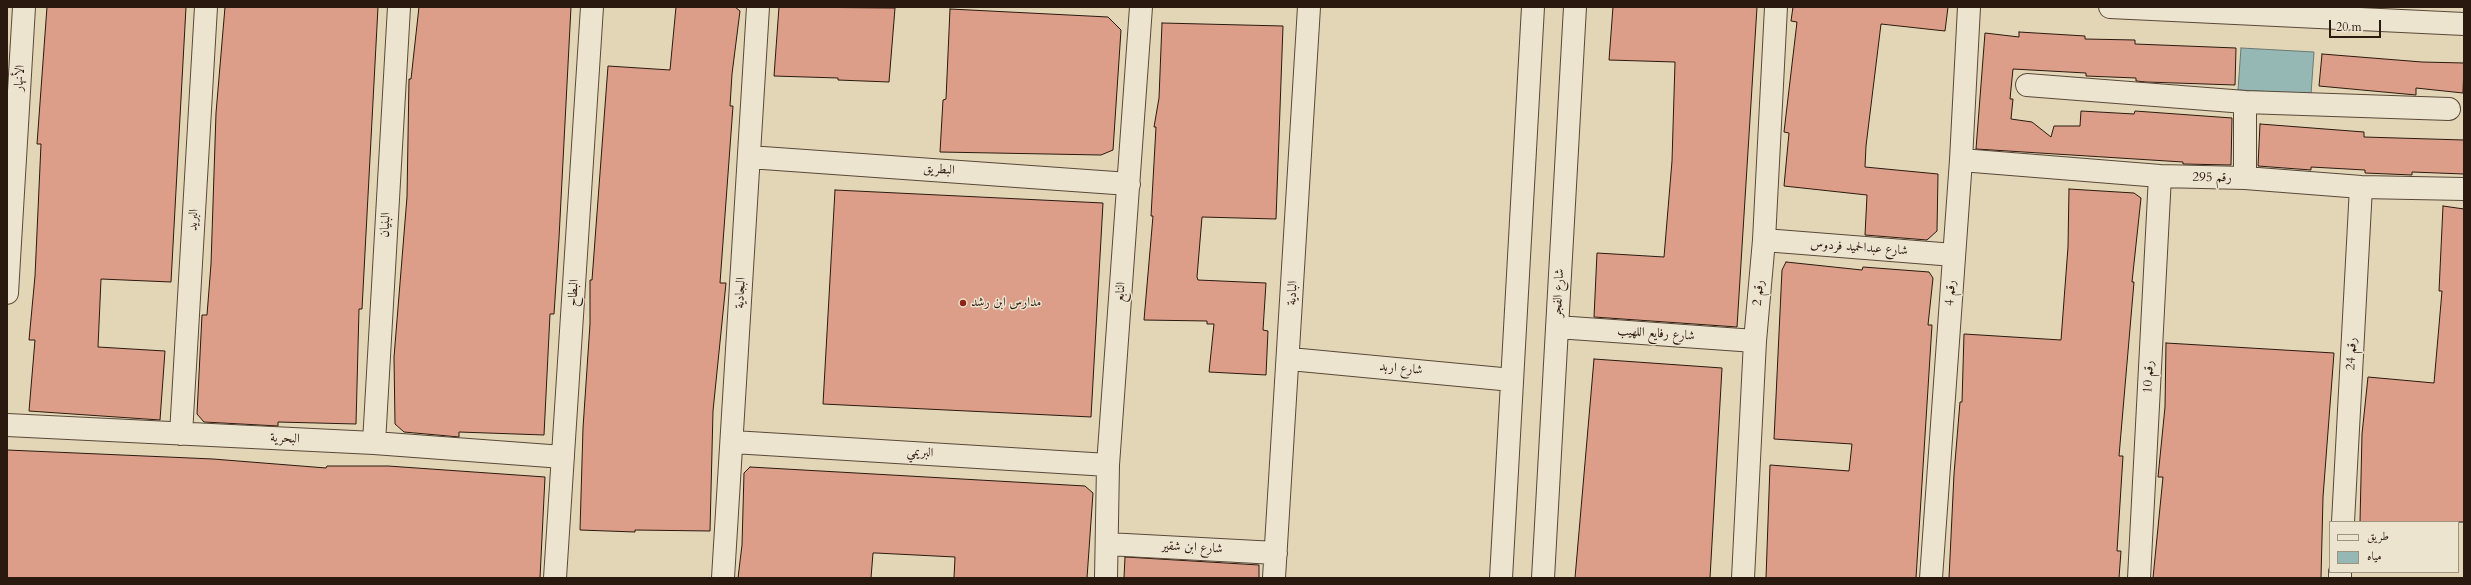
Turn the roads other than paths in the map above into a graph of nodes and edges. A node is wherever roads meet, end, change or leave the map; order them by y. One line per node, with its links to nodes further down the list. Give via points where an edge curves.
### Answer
1 (24, 7): 16 (street, الأنهار)
2 (206, 7): 35 (street, البريد)
3 (399, 7): 37 (street, البنيان)
4 (592, 7): 38 (street, البطاح)
5 (758, 7): 19 (street, البجادية)
6 (1141, 7): 23 (street, النابع)
7 (1309, 7): 32 (street, البادية)
8 (1532, 7): 33 (street)
9 (1575, 7): 30 (street, شارع الفجر)
10 (1776, 7): 26 (street, رقم 2)
11 (1969, 7): 20 (street, رقم 4)
12 (2110, 7): 13 (street)
13 (2380, 14): 14 (street)
14 (2464, 24)
15 (2027, 85): 17 (street)
16 (12, 100): 28 (street, الأنهار)
17 (2245, 102): 18 (street); 22 (street)
18 (2449, 109)
19 (749, 157): 23 (street, البطريق); 36 (street, البجادية)
20 (1961, 160): 21 (street, رقم 295); 27 (street, رقم 4)
21 (2160, 176): 22 (street, رقم 295); 51 (street, رقم 10)
22 (2245, 178): 24 (street, رقم 295)
23 (1129, 184): 39 (street, النابع)
24 (2361, 187): 25 (street, رقم 295); 40 (street, رقم 24)
25 (2464, 189)
26 (1764, 240): 27 (street, شارع عبدالحميد فردوس); 31 (street, رقم 2)
27 (1954, 255): 50 (street, رقم 4)
28 (7, 262): 29 (street, الأنهار)
29 (7, 293)
30 (1557, 327): 31 (street, شارع رفايع اللهيب); 48 (street, شارع الفجر)
31 (1755, 341): 49 (street, رقم 2)
32 (1290, 359): 33 (street, شارع اربد); 42 (street, البادية)
33 (1512, 380): 47 (street)
34 (7, 425): 35 (street, البحرية)
35 (181, 434): 37 (street, البحرية)
36 (733, 442): 39 (street, البريمي); 44 (street, البجادية)
37 (374, 443): 38 (street, البحرية)
38 (563, 457): 43 (street, البطاح)
39 (1108, 465): 41 (street, النابع)
40 (2343, 521)
41 (1108, 544): 42 (street, شارع ابن شقير); 45 (street, النابع)
42 (1276, 553): 46 (street, البادية)
43 (555, 578)
44 (723, 578)
45 (1106, 578)
46 (1274, 578)
47 (1501, 578)
48 (1543, 578)
49 (1743, 578)
50 (1931, 578)
51 (2139, 578)

